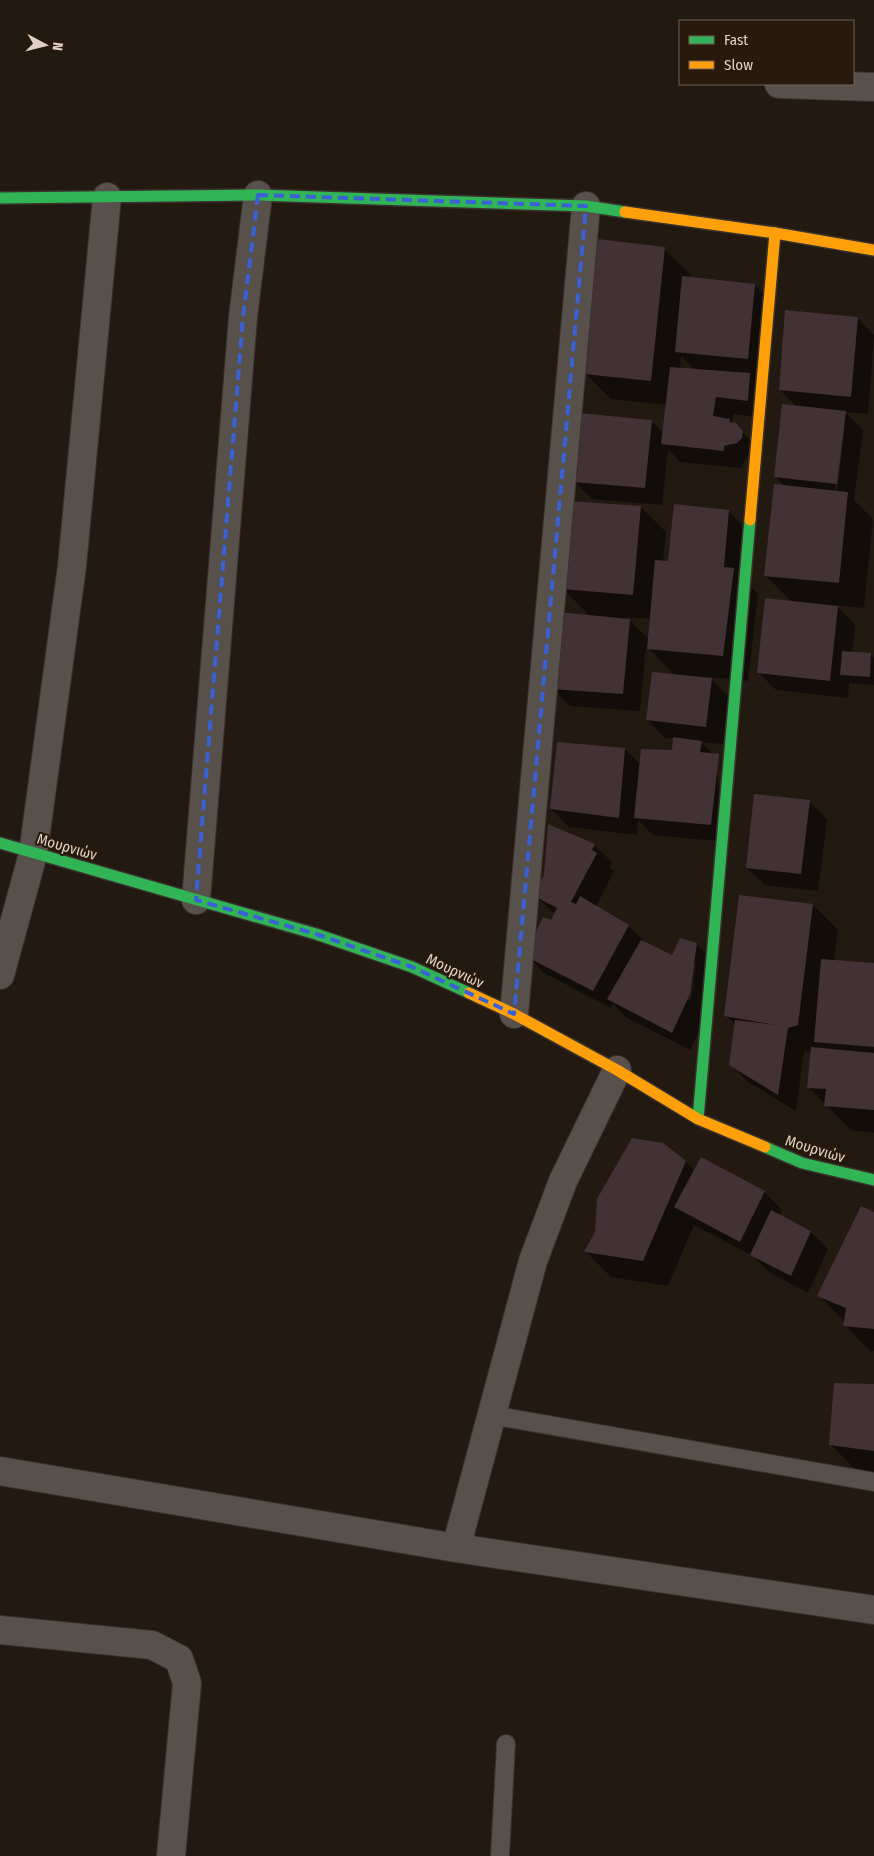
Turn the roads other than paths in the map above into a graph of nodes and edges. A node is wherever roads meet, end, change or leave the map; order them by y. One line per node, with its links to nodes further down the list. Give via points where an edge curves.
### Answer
1 (811, 85): 2 (street)
2 (874, 87)
3 (258, 195): 4 (main road); 6 (main road); 11 (street, via 242,327)
4 (107, 197): 5 (main road); 10 (street, via 72,566)
5 (0, 198)
6 (586, 206): 7 (main road); 13 (street)
7 (775, 234): 8 (main road); 15 (main road)
8 (874, 250)
9 (0, 843): 10 (main road, Μουρνιών)
10 (34, 854): 11 (main road, Μουρνιών); 12 (street)
11 (196, 900): 13 (main road, Μουρνιών, via 316,934 412,967)
12 (0, 975)
13 (514, 1014): 14 (main road, Μουρνιών)
14 (617, 1070): 15 (main road, Μουρνιών); 17 (street, via 563,1181 533,1261)
15 (698, 1119): 16 (main road, Μουρνιών, via 802,1163)
16 (874, 1180)
17 (491, 1414): 19 (lane); 20 (street)
18 (0, 1471): 20 (street)
19 (874, 1482)
20 (456, 1548): 21 (street)
21 (874, 1610)
22 (0, 1630): 24 (street, via 152,1645 179,1659 187,1683)
23 (506, 1744): 25 (lane)
24 (171, 1856)
25 (500, 1856)

